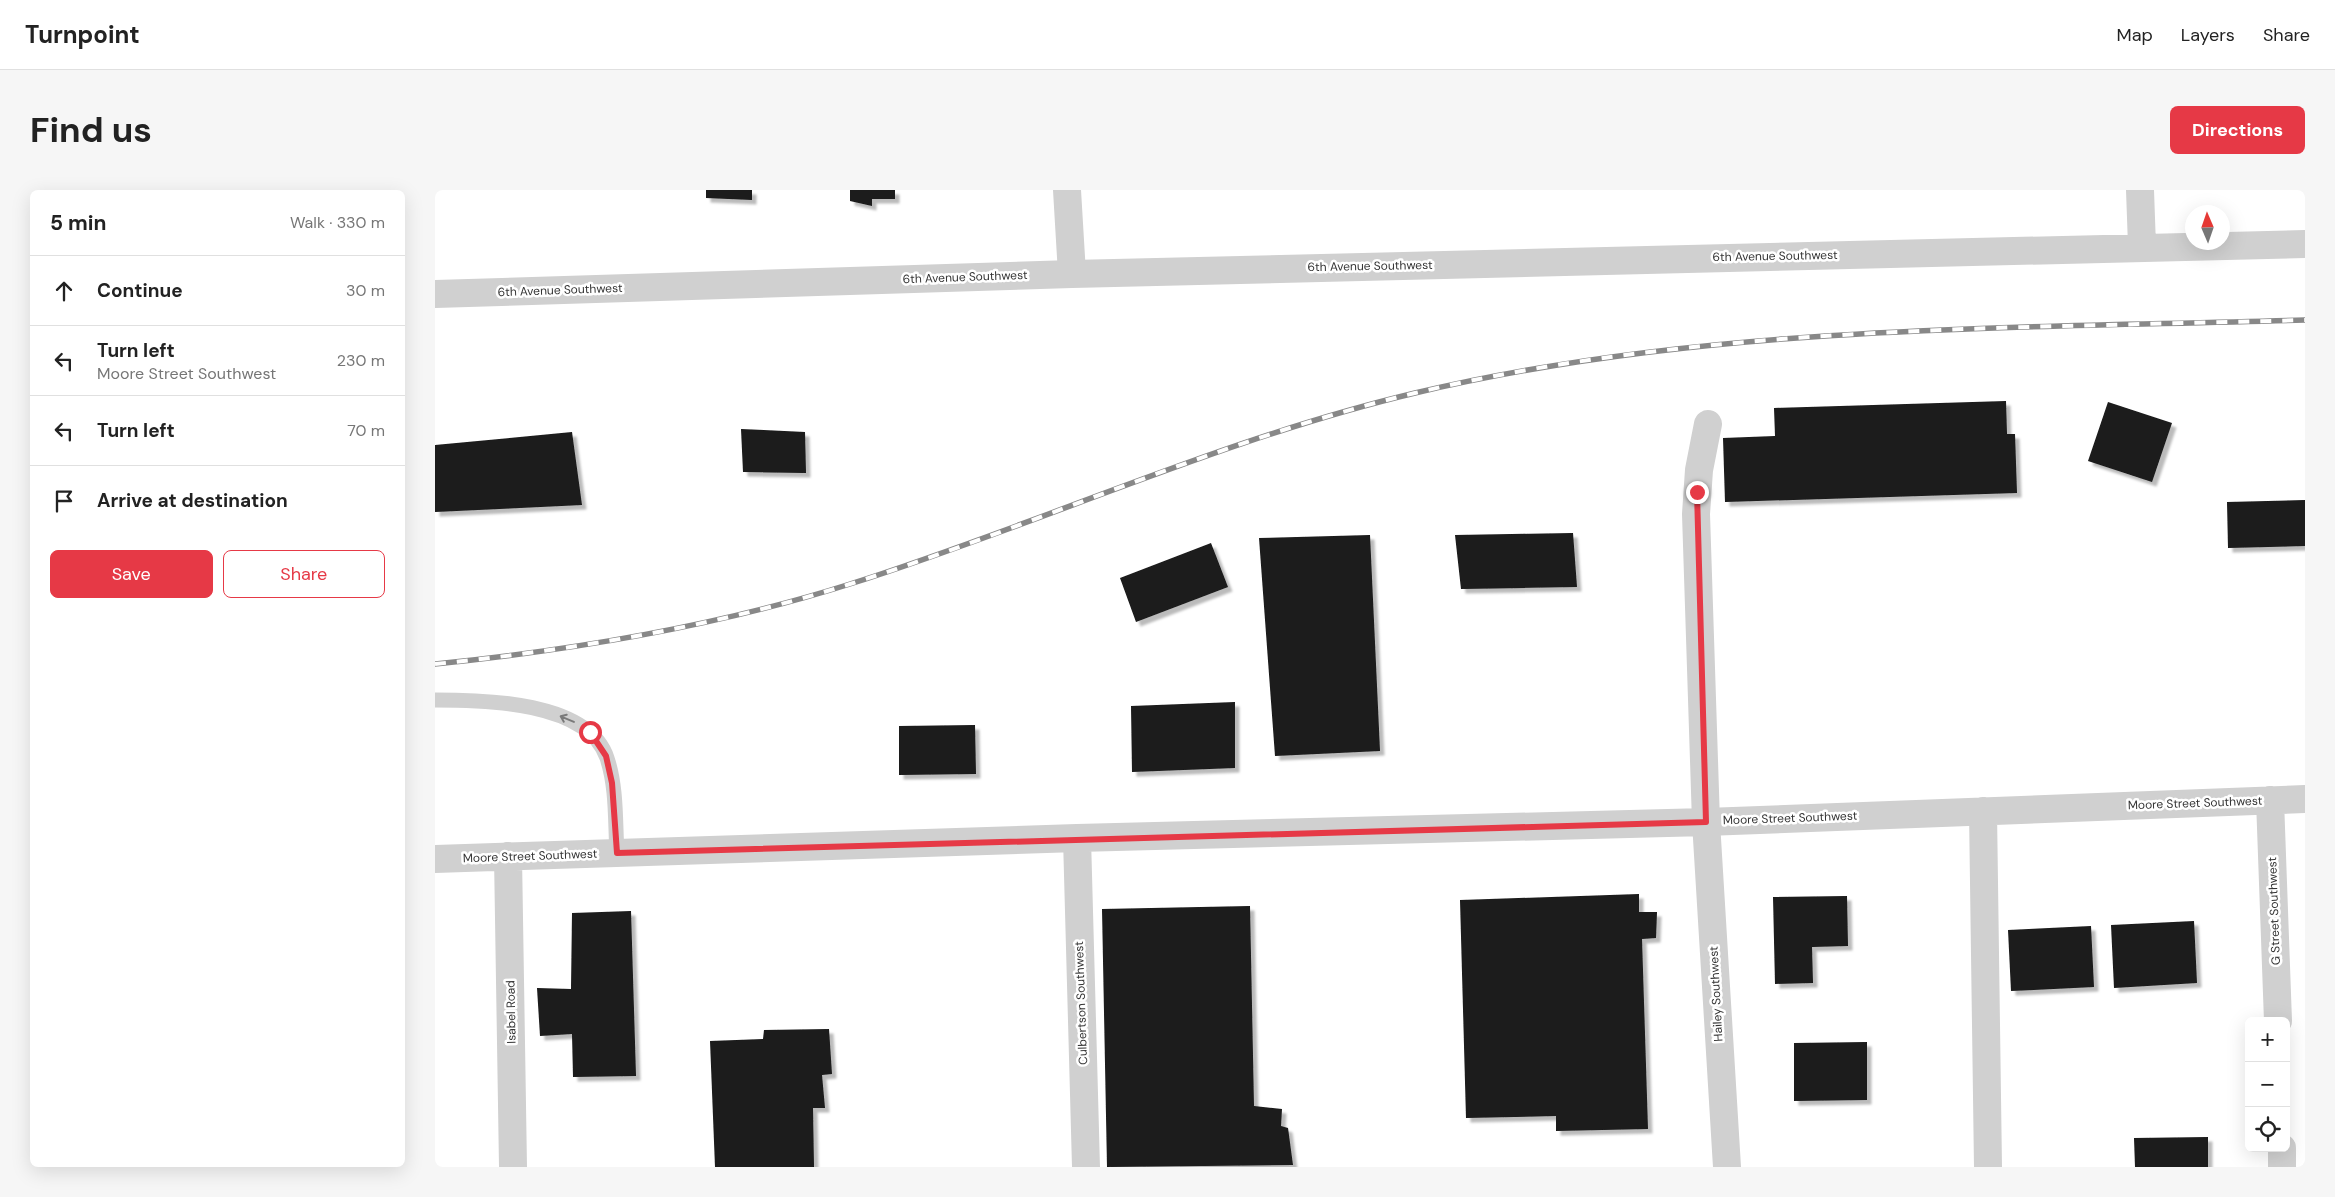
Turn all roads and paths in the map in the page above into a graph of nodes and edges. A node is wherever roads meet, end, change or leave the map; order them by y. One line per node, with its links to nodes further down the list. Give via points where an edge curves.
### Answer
1 (1067, 190): 5 (street)
2 (2140, 190): 4 (street)
3 (2305, 244): 4 (street, 6th Avenue Southwest)
4 (2141, 246): 5 (street, 6th Avenue Southwest)
5 (1072, 274): 6 (street, 6th Avenue Southwest)
6 (435, 294)
7 (1709, 424): 12 (street, Hailey Southwest, via 1699,470 1696,514)
8 (435, 700): 14 (lane, one-way to 8, via 612,783 606,756 590,732 567,717 532,709 480,700)
9 (2305, 799): 10 (street, Moore Street Southwest)
10 (2270, 800): 11 (street, Moore Street Southwest); 17 (street, G Street Southwest)
11 (1983, 811): 12 (street, Moore Street Southwest); 22 (street)
12 (1706, 822): 13 (street, Moore Street Southwest); 21 (street, Hailey Southwest)
13 (1077, 838): 14 (street, Moore Street Southwest); 20 (street, Culbertson Southwest)
14 (617, 853): 15 (street, Moore Street Southwest)
15 (508, 856): 16 (street, Moore Street Southwest); 19 (street, Isabel Road)
16 (435, 859)
17 (2277, 1017)
18 (2282, 1152): 23 (street)
19 (513, 1167)
20 (1086, 1167)
21 (1727, 1167)
22 (1988, 1167)
23 (2283, 1167)

